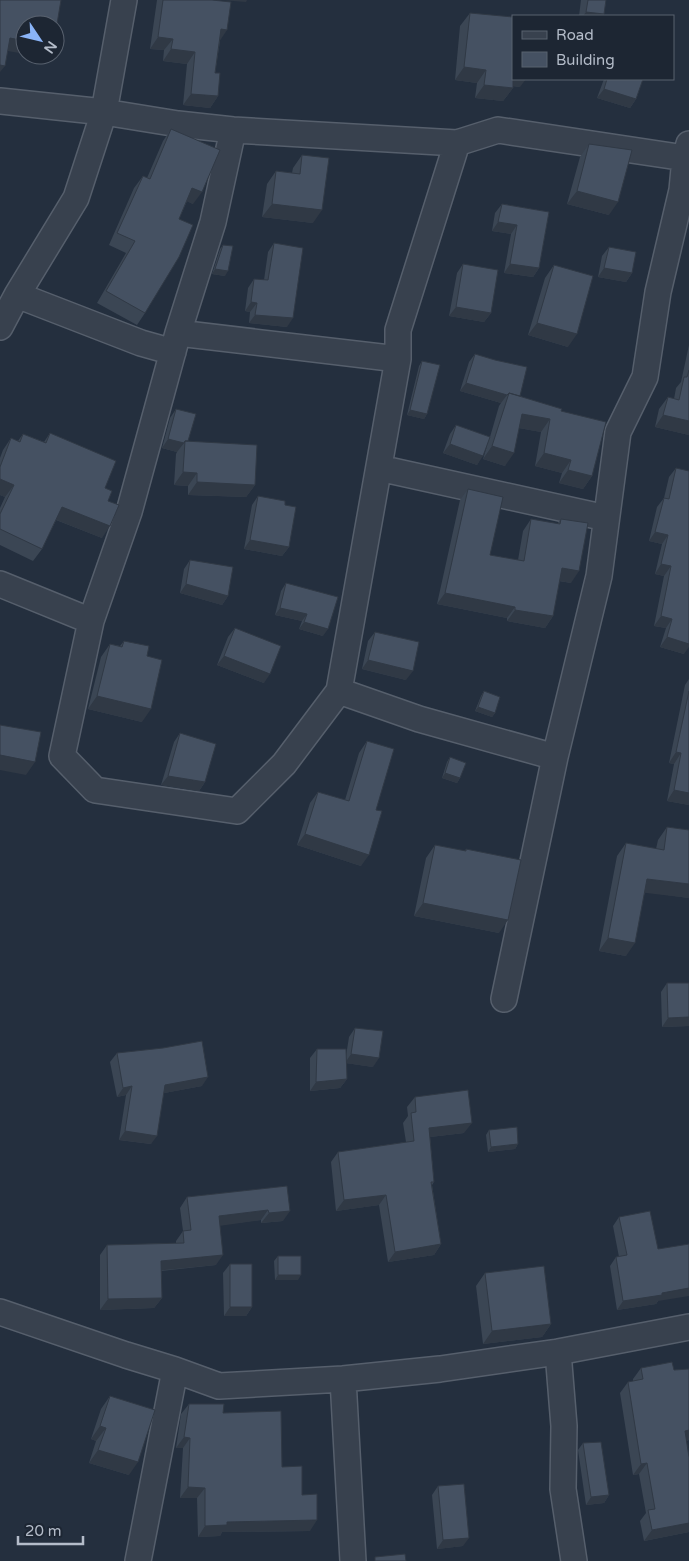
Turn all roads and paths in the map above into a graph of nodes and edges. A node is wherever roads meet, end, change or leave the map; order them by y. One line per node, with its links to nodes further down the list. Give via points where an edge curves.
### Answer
1 (124, 0): 3 (street)
2 (0, 101): 3 (street)
3 (104, 112): 4 (street); 7 (street, via 76,198)
4 (234, 130): 5 (street); 9 (street, via 213,222)
5 (457, 143): 6 (street, via 498,130 612,146); 10 (street, via 398,330)
6 (687, 151): 12 (street, via 682,190 658,292 645,377 618,432)
7 (17, 295): 8 (street); 9 (street, via 141,343)
8 (0, 327)
9 (176, 342): 10 (street); 14 (street, via 129,512)
10 (398, 359): 11 (street)
11 (379, 468): 12 (street); 15 (street)
12 (606, 518): 16 (street, via 599,576)
13 (0, 584): 14 (street)
14 (90, 621): 15 (street, via 62,756 95,790 236,811 284,764)
15 (340, 691): 16 (street, via 419,719)
16 (555, 757): 17 (street)
17 (504, 999)
18 (0, 1312): 21 (street)
19 (689, 1328): 20 (street)
20 (558, 1352): 22 (street); 25 (street, via 564,1426 563,1489)
21 (175, 1370): 22 (street, via 219,1386); 23 (street)
22 (343, 1379): 24 (street)
23 (138, 1561)
24 (353, 1561)
25 (574, 1561)

